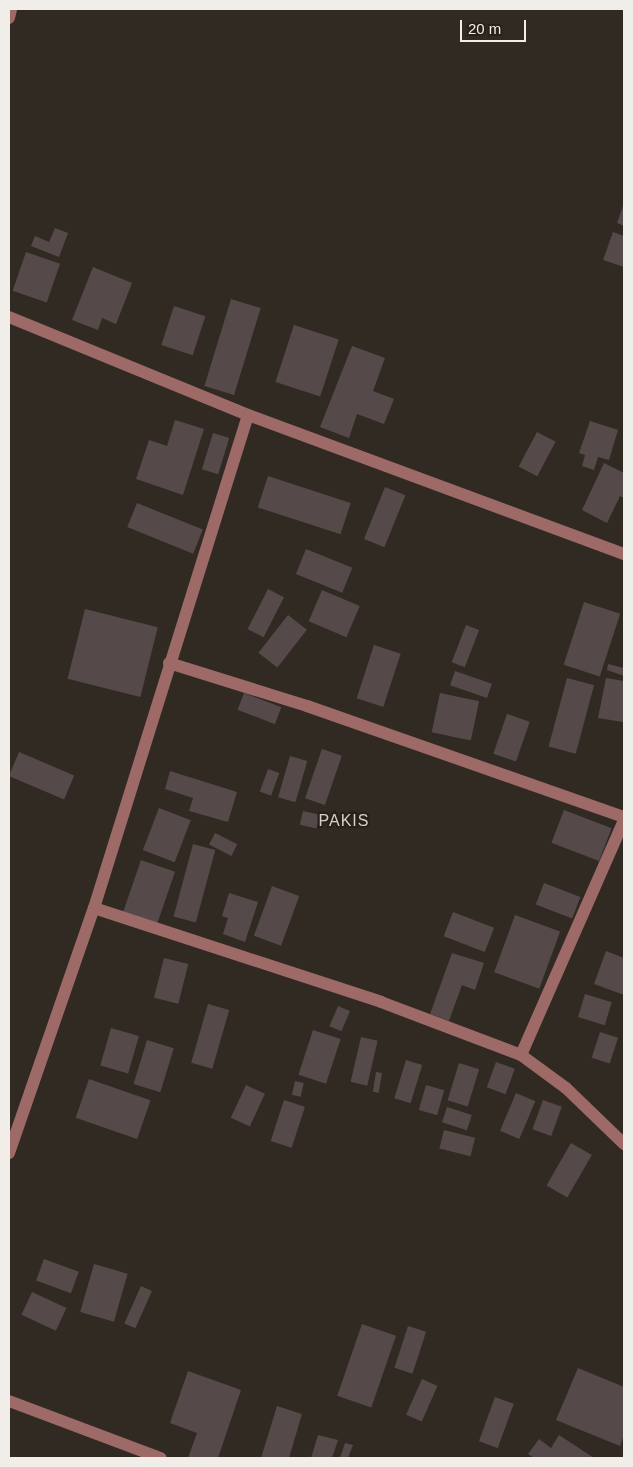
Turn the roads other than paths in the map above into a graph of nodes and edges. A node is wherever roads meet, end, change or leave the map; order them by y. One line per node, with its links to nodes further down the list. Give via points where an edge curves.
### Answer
1 (11, 9): 2 (street)
2 (9, 18)
3 (9, 317): 4 (street)
4 (248, 414): 5 (street); 6 (street)
5 (624, 554)
6 (169, 663): 7 (street, via 308,706); 8 (street)
7 (624, 818): 9 (street)
8 (94, 908): 9 (street, via 381,1002); 11 (street)
9 (521, 1055): 10 (street, via 566,1088)
10 (624, 1144)
11 (9, 1153)
12 (9, 1401): 13 (street)
13 (161, 1458)

